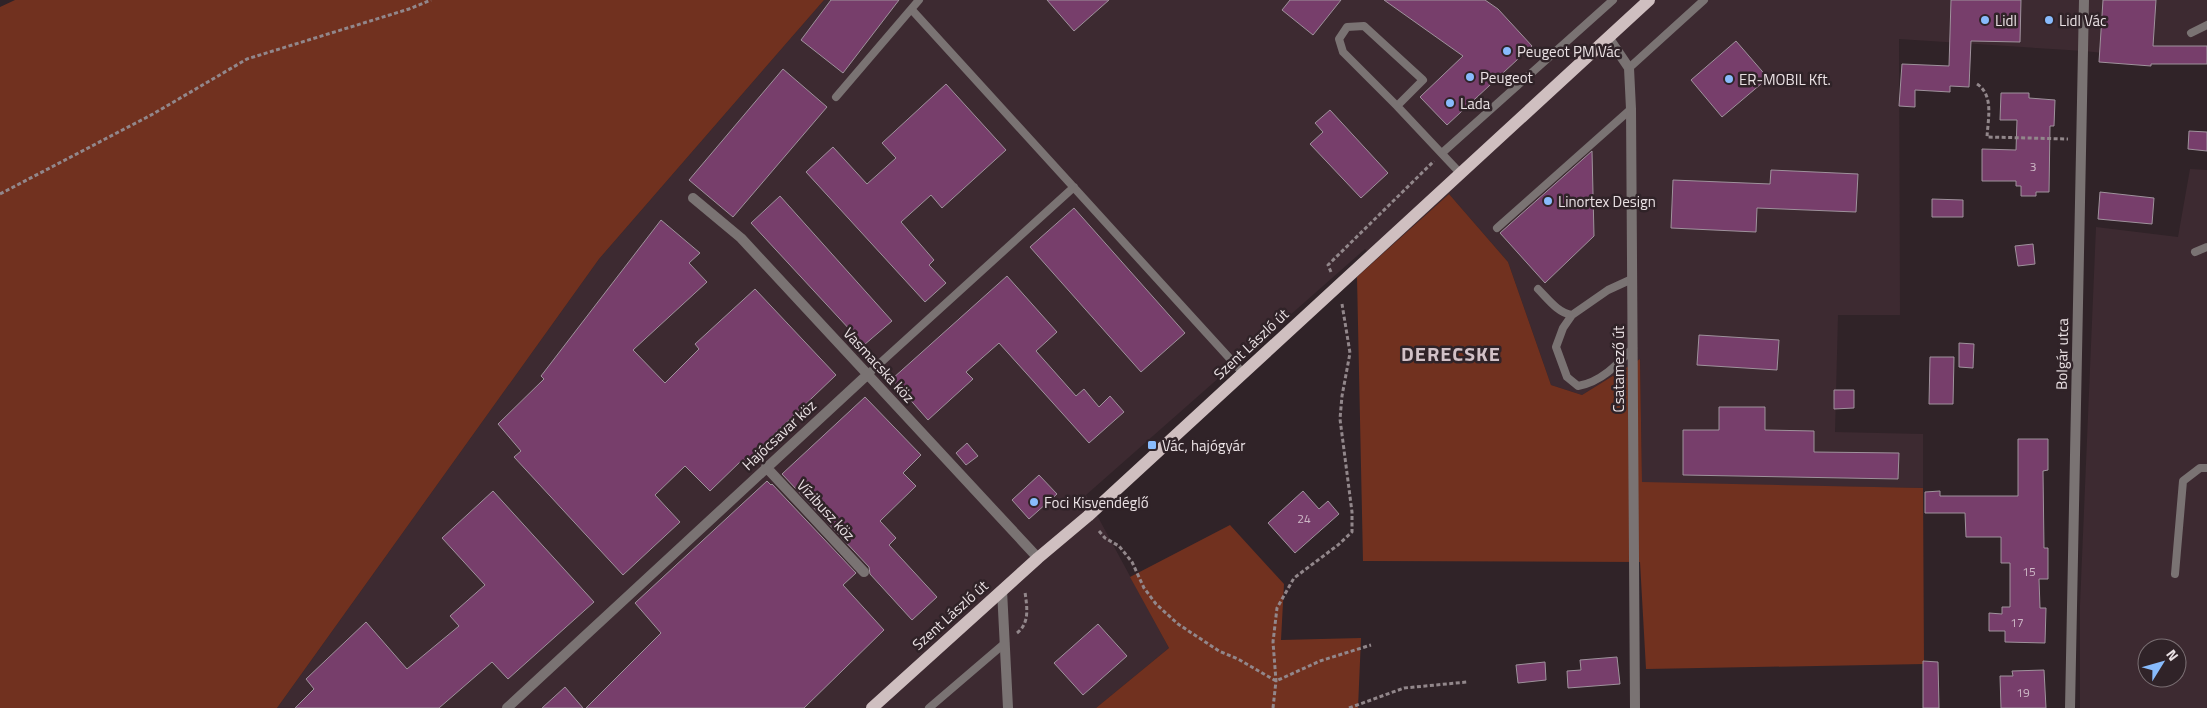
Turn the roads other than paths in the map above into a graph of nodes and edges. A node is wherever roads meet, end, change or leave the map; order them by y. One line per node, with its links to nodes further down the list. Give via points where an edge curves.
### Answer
1 (919, 0): 6 (lane)
2 (1614, 0): 14 (lane)
3 (1649, 0): 9 (main road, Szent László út)
4 (1704, 0): 10 (lane)
5 (2084, 0): 39 (street, Bolgár utca)
6 (912, 10): 11 (lane); 16 (lane)
7 (2207, 26): 8 (lane)
8 (2191, 33)
9 (1608, 37): 10 (street); 15 (main road, Szent László út)
10 (1629, 68): 13 (street, Csatamező út)
11 (836, 97)
12 (1398, 106): 12 (lane, via 1343,52 1339,39 1347,27 1364,26 1422,80); 14 (lane)
13 (1631, 109): 18 (lane); 21 (street, Csatamező út)
14 (1442, 153): 15 (lane)
15 (1460, 173): 25 (main road, Szent László út)
16 (1074, 187): 25 (lane); 26 (lane, Hajócsavar köz)
17 (693, 198): 26 (street, Vasmacska köz, via 740,238)
18 (1497, 228)
19 (2207, 247): 20 (lane)
20 (2195, 252)
21 (1632, 279): 23 (lane, via 1608,290); 24 (street, Csatamező út)
22 (1538, 289): 23 (lane, via 1556,308)
23 (1572, 315): 24 (lane, via 1562,328 1556,347 1567,377 1578,386 1591,384)
24 (1633, 348): 38 (street, Csatamező út)
25 (1243, 373): 29 (main road, Szent László út)
26 (867, 374): 27 (street, Hajócsavar köz); 29 (street, Vasmacska köz)
27 (766, 467): 30 (street, Vízibusz köz); 34 (street, Hajócsavar köz)
28 (2207, 468): 31 (lane, via 2200,468 2183,482)
29 (1038, 558): 32 (main road, Szent László út)
30 (864, 572)
31 (2175, 574)
32 (1002, 590): 33 (street); 35 (main road, Szent László út)
33 (1005, 643): 36 (lane); 37 (street)
34 (507, 708)
35 (872, 708)
36 (929, 708)
37 (1008, 708)
38 (1635, 708)
39 (2070, 708)

